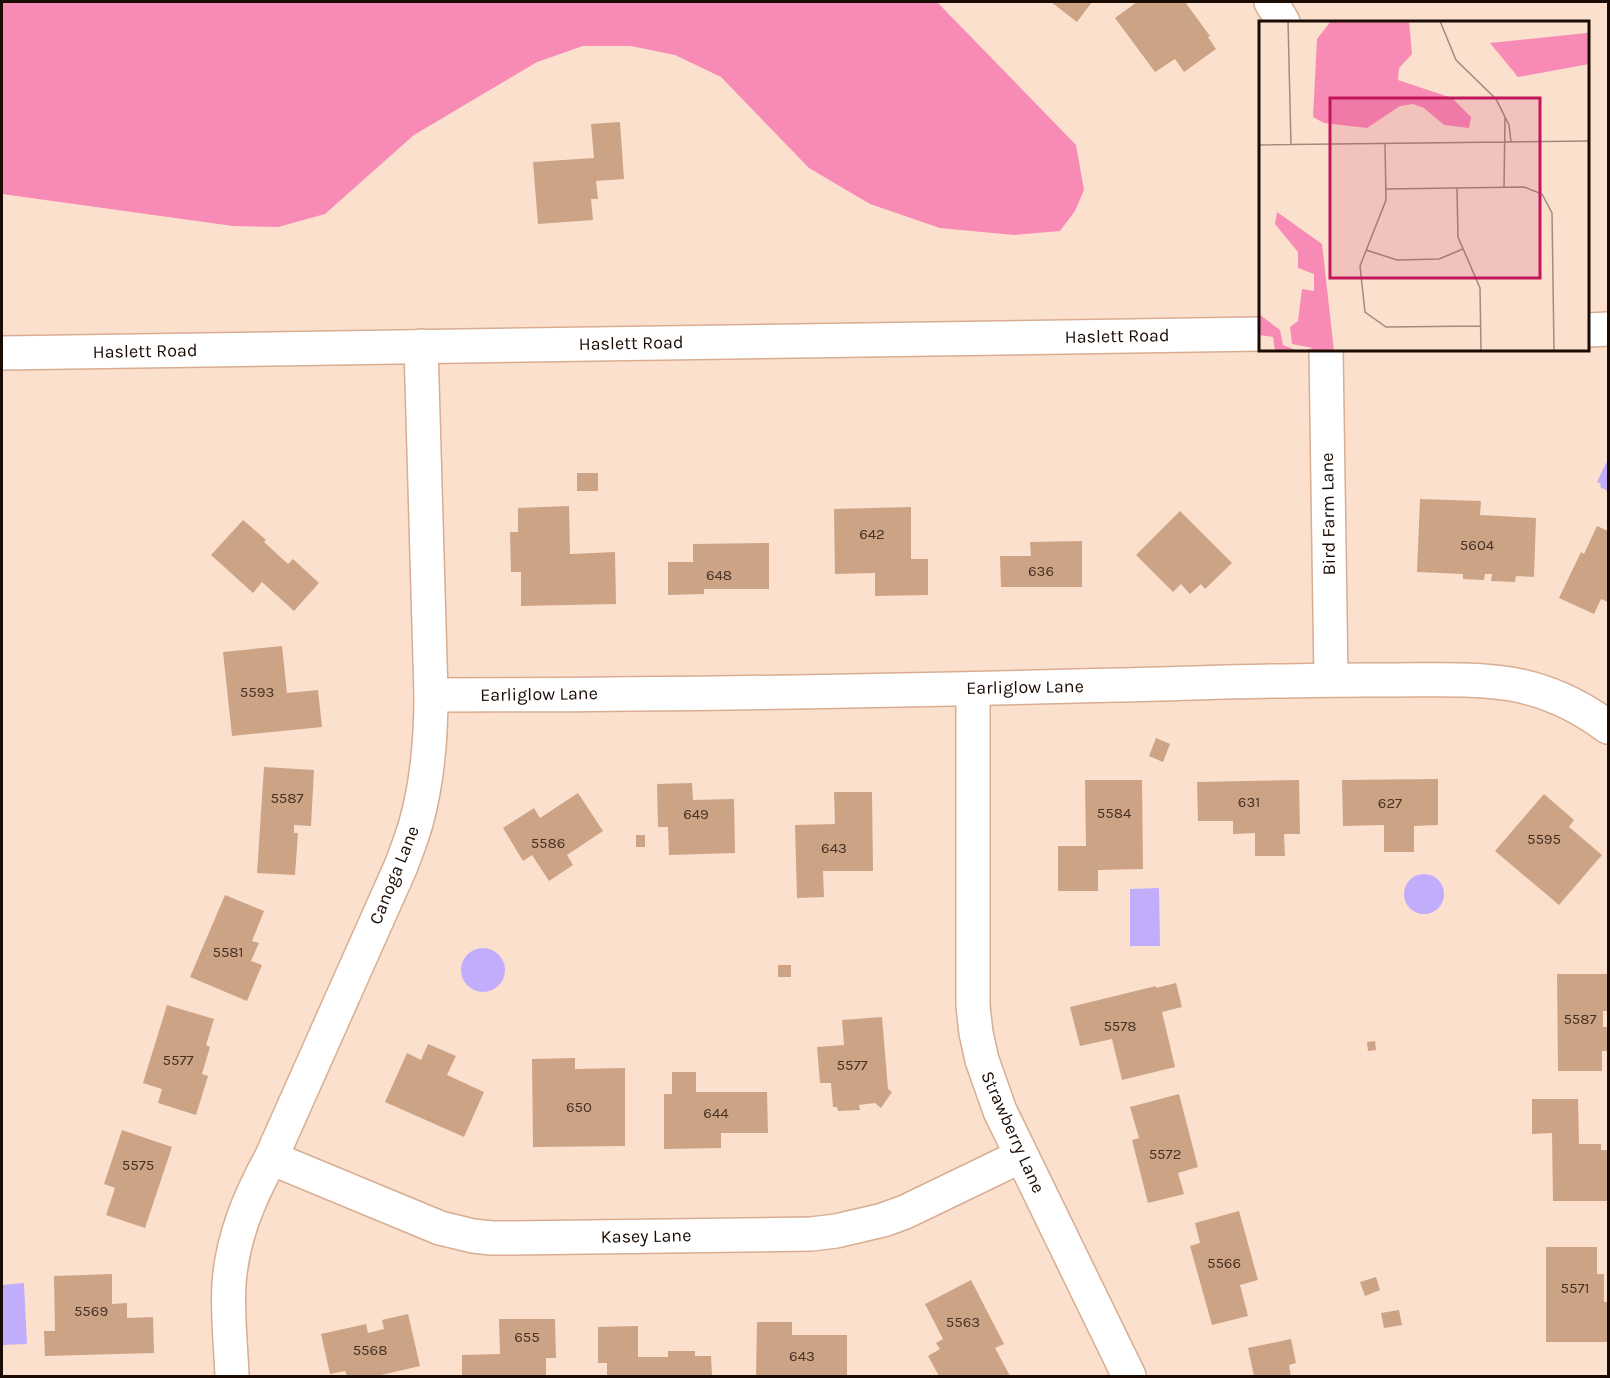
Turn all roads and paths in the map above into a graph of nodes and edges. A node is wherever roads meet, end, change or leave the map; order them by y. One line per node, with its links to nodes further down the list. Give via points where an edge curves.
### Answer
1 (1271, 2): 2 (street)
2 (1282, 21)
3 (1608, 329): 4 (street)
4 (1589, 330)
5 (1259, 334): 6 (street, Haslett Road)
6 (421, 346): 8 (street, Haslett Road); 11 (street, Canoga Lane)
7 (1326, 351): 9 (street, Bird Farm Lane)
8 (2, 353)
9 (1331, 679): 10 (street, Earliglow Lane); 12 (street, Earliglow Lane, via 1515,684 1570,704)
10 (974, 689): 11 (street, Earliglow Lane); 13 (street, Strawberry Lane, via 974,1015 990,1086)
11 (431, 694): 14 (street, Canoga Lane, via 431,738 416,824)
12 (1608, 727)
13 (1021, 1156): 14 (street, Kasey Lane, via 905,1212 836,1232 512,1238 473,1236 440,1228); 16 (street, Strawberry Lane)
14 (270, 1158): 15 (street, Canoga Lane, via 246,1208 234,1251 229,1285)
15 (232, 1377)
16 (1129, 1377)

